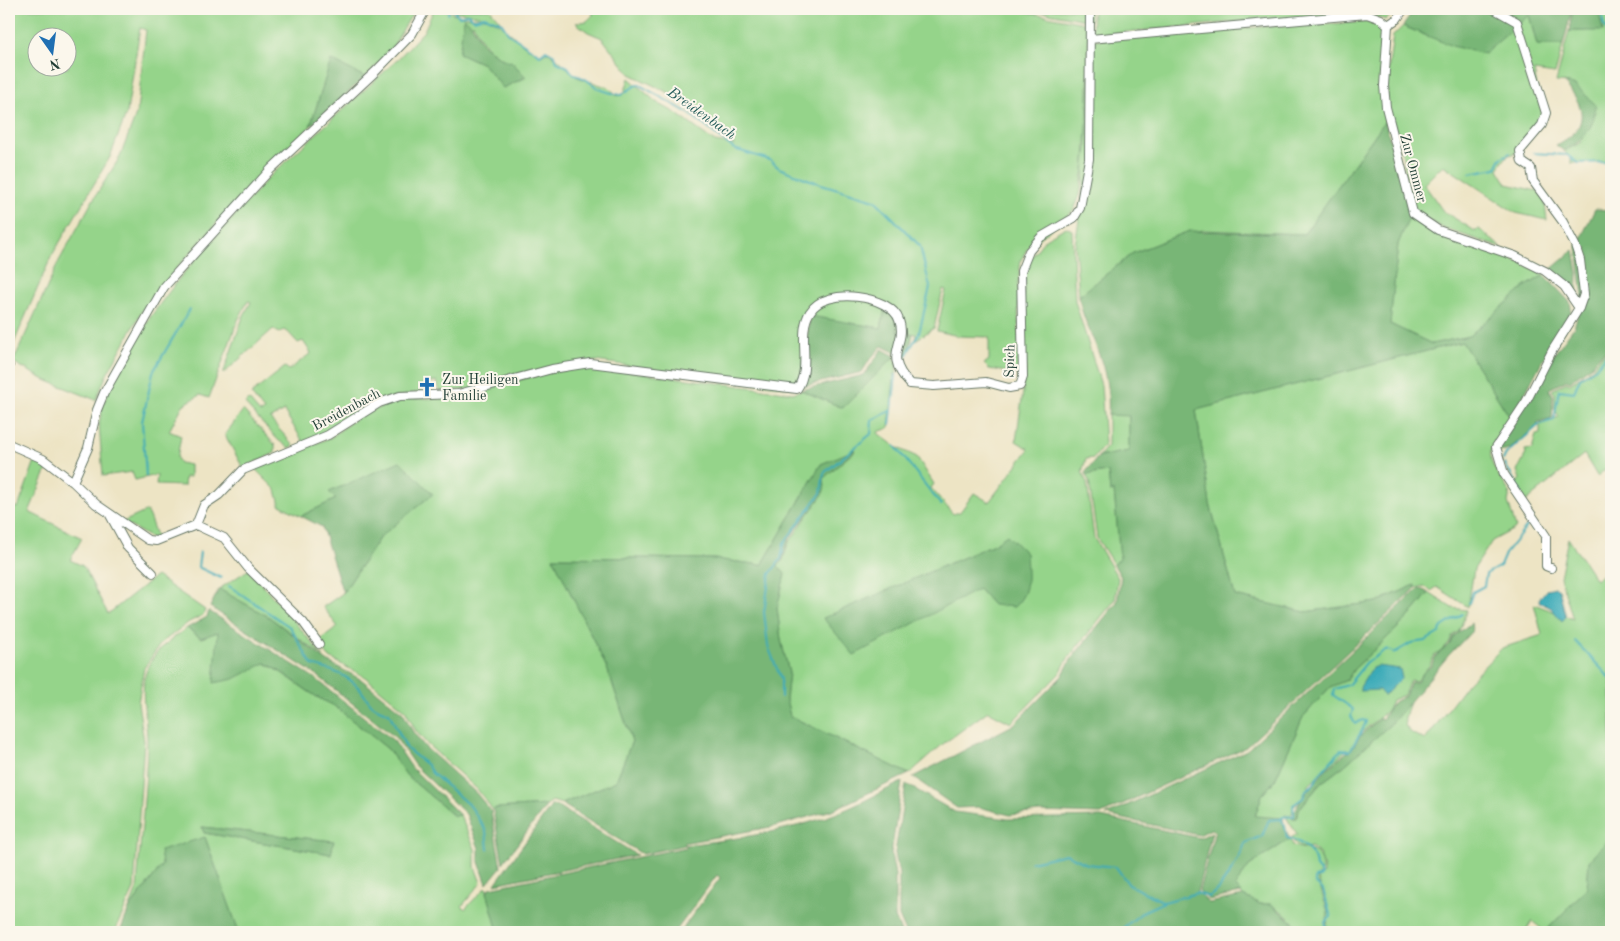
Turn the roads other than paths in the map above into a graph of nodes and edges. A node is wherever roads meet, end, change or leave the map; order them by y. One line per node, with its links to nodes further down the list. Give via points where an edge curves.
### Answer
1 (426, 9): 10 (street, via 412,34 271,168 164,287 104,393)
2 (1090, 9): 6 (street)
3 (1404, 9): 5 (street)
4 (1494, 9): 7 (street, via 1517,22 1546,113 1542,126 1520,151 1522,162 1531,168 1533,182 1563,222 1575,246 1584,294)
5 (1388, 25): 6 (street, via 1381,18 1367,14); 7 (street, Zur Ommer, via 1384,86 1386,107 1413,214 1438,230 1515,256 1545,271 1564,286)
6 (1090, 39): 8 (street, Spich, via 1089,159 1082,198 1074,218 1041,237 1024,260 1021,271 1023,377 1020,386 1009,388 986,382 934,386 910,384 897,365 895,354 901,331 895,312 884,305 845,295 820,301 808,314)
7 (1579, 308): 13 (street, via 1496,448 1504,474 1546,536 1546,566)
8 (802, 382): 12 (street, Breidenbach, via 797,390 792,390 590,363 552,369 458,394 400,396 378,403 328,435 244,470 204,505)
9 (9, 444): 10 (street, via 43,459)
10 (74, 482): 11 (street)
11 (110, 515): 12 (street, via 148,540 156,541); 14 (street, via 128,548)
12 (196, 525): 15 (street, via 224,538 248,568 303,622)
13 (1551, 568)
14 (153, 573)
15 (319, 644)

